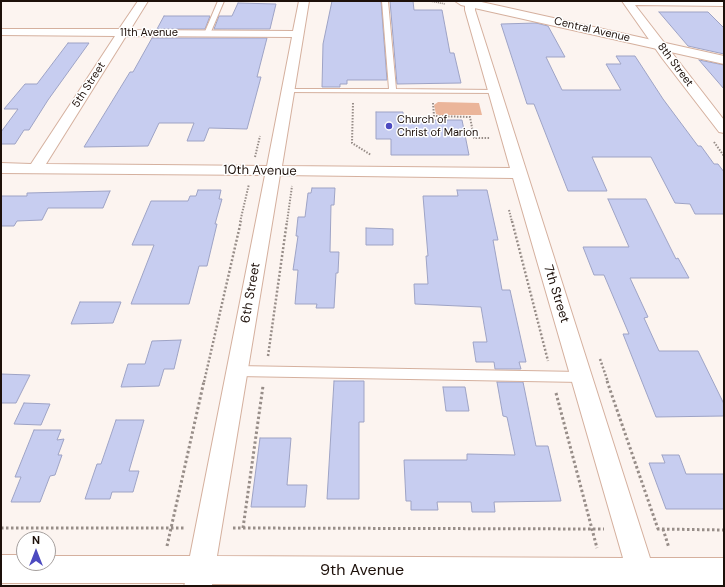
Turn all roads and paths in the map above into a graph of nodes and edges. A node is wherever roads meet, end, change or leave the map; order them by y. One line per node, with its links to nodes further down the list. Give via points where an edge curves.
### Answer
1 (144, 1): 9 (street, 5th Street)
2 (222, 1): 10 (lane)
3 (304, 1): 11 (street, 6th Street)
4 (385, 1): 16 (lane)
5 (467, 2): 12 (street, Central Avenue); 17 (street, 7th Street)
6 (628, 2): 7 (street); 12 (street, 8th Street)
7 (724, 3)
8 (1, 32): 9 (street, 11th Avenue)
9 (123, 33): 10 (street, 11th Avenue); 23 (street, 5th Street)
10 (207, 34): 11 (street, 11th Avenue)
11 (298, 34): 14 (street, 6th Street)
12 (660, 45): 13 (street, Central Avenue); 19 (street, 8th Street)
13 (724, 60)
14 (287, 91): 15 (lane); 24 (street, 6th Street)
15 (353, 92): 16 (lane); 21 (path, via 352,143)
16 (392, 92): 17 (lane)
17 (495, 92): 25 (street, 7th Street)
18 (433, 101): 20 (path, via 434,116 470,117 474,138)
19 (724, 129)
20 (490, 138)
21 (376, 159)
22 (1, 168): 23 (street, 10th Avenue)
23 (35, 169): 24 (street, 10th Avenue)
24 (273, 171): 25 (street, 10th Avenue); 28 (street, 6th Street)
25 (520, 173): 30 (street, 7th Street)
26 (250, 178): 32 (path)
27 (293, 179): 29 (path)
28 (237, 371): 29 (lane); 44 (street, 6th Street)
29 (265, 371): 30 (lane); 35 (path)
30 (582, 377): 46 (street, 7th Street)
31 (1, 528): 32 (path)
32 (171, 528): 33 (path); 40 (path)
33 (190, 528)
34 (225, 528): 35 (path)
35 (243, 528): 36 (path)
36 (610, 529)
37 (651, 529): 38 (path)
38 (663, 529): 39 (path); 41 (path)
39 (724, 530)
40 (167, 549)
41 (670, 551)
42 (1, 569): 44 (street, 9th Avenue)
43 (724, 572): 46 (street, 9th Avenue)
44 (199, 578): 45 (street, 9th Avenue)
45 (424, 578): 46 (street, 9th Avenue)
46 (642, 579)

